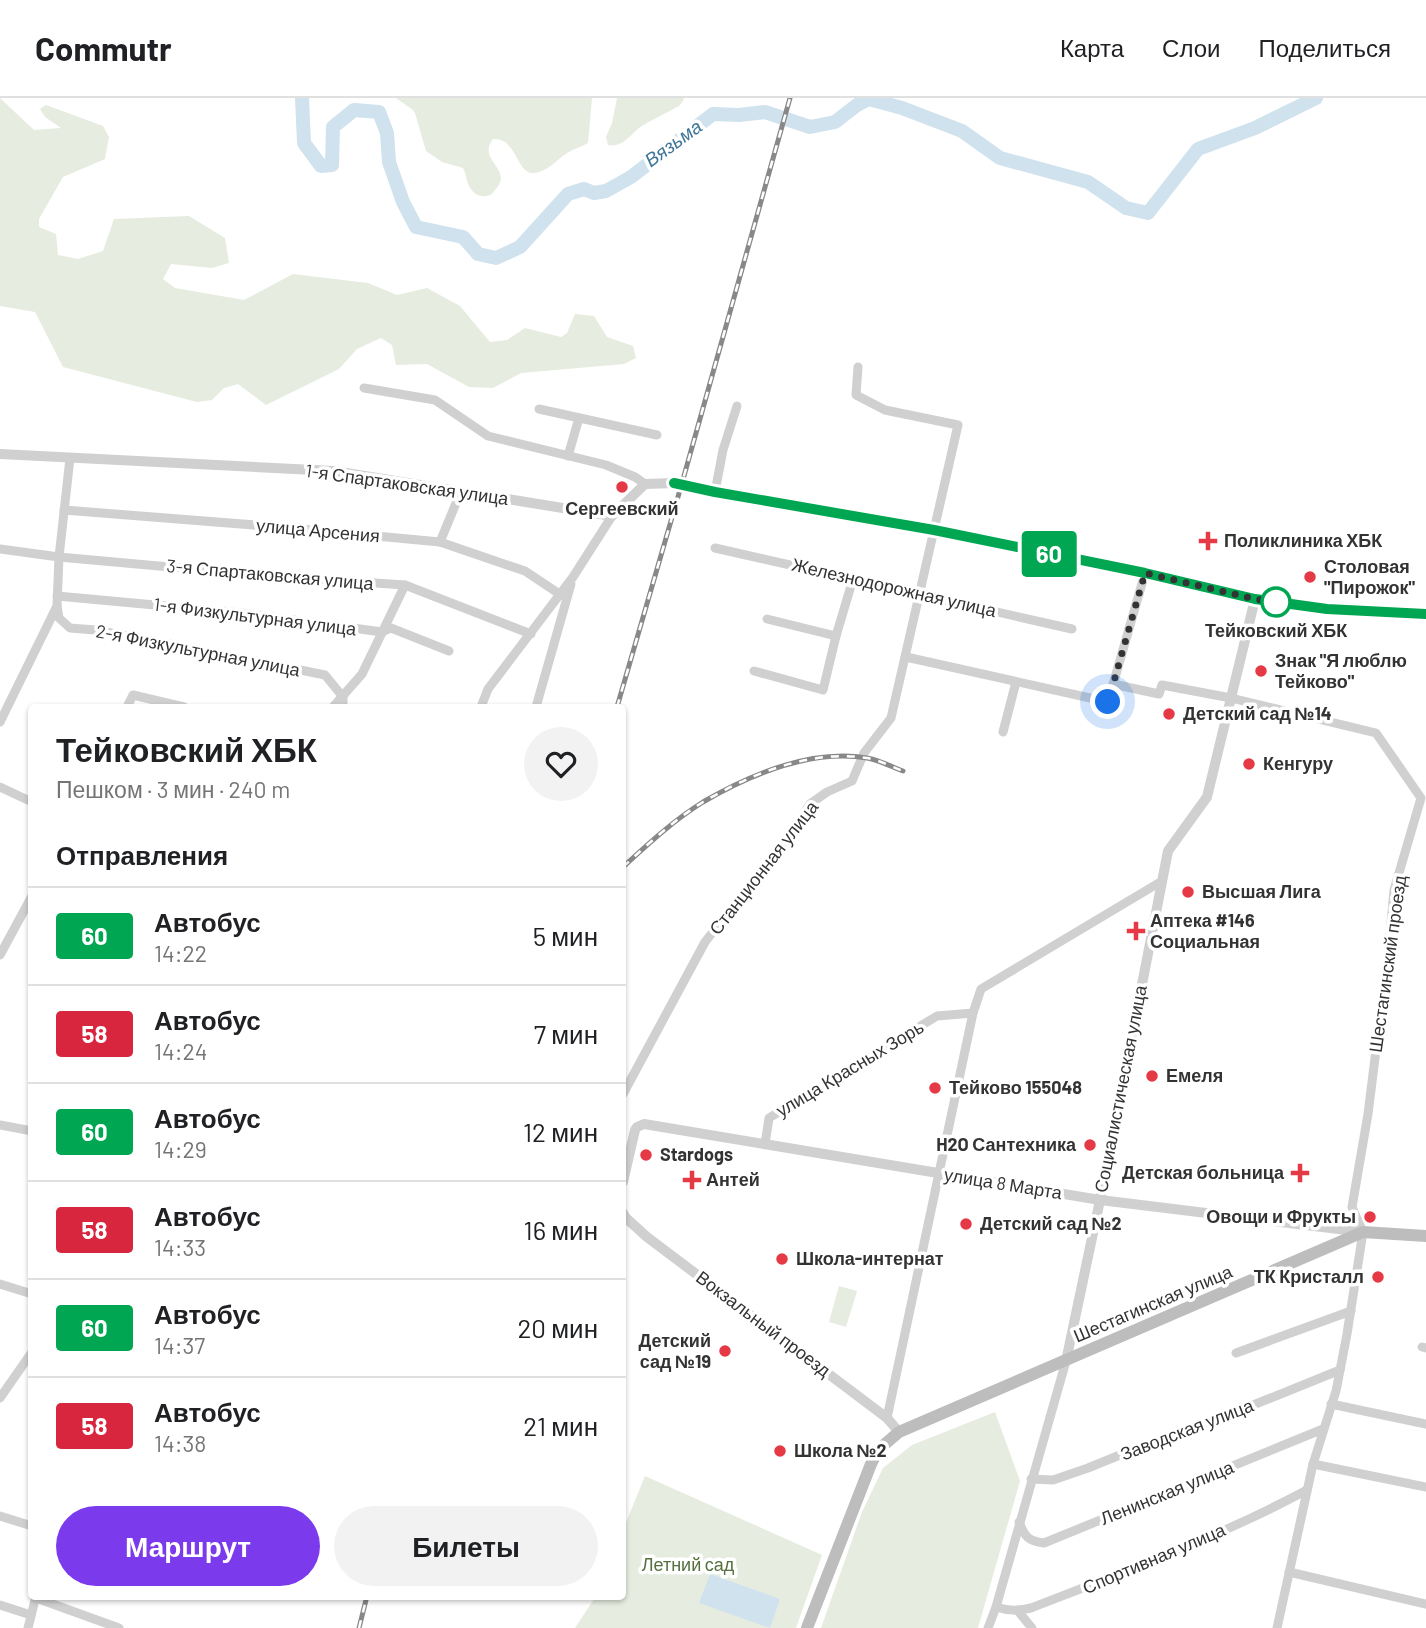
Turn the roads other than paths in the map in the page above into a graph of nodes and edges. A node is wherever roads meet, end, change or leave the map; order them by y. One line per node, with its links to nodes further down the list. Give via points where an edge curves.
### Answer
1 (858, 367): 15 (street, Станционная улица, via 856,395 886,410 958,425)
2 (364, 388): 8 (street, via 435,400 488,436)
3 (737, 406): 12 (street)
4 (539, 409): 5 (street)
5 (579, 418): 6 (street); 8 (street)
6 (657, 435)
7 (0, 454): 9 (street, 1-я Спартаковская улица)
8 (569, 456): 10 (street, via 606,465)
9 (71, 458): 11 (street, 1-я Спартаковская улица, via 334,471); 13 (street)
10 (645, 484): 12 (street, via 674,483); 14 (street)
11 (461, 491): 14 (street, 1-я Спартаковская улица); 16 (street)
12 (715, 492): 15 (street)
13 (64, 510): 16 (street, улица Арсения); 19 (street)
14 (612, 516): 21 (street)
15 (934, 530): 20 (street); 25 (street, Станционная улица)
16 (440, 542): 24 (street, улица Арсения, via 525,571)
17 (715, 548): 22 (street, Железнодорожная улица)
18 (0, 549): 19 (street, 3-я Спартаковская улица)
19 (59, 557): 23 (street, 3-я Спартаковская улица); 27 (street)
20 (1145, 573): 26 (street); 38 (street)
21 (573, 578): 24 (street); 44 (street)
22 (853, 579): 25 (street, Железнодорожная улица); 33 (street)
23 (405, 585): 31 (street); 32 (street, 3-я Спартаковская улица)
24 (561, 594): 32 (street)
25 (919, 594): 30 (street, Железнодорожная улица); 35 (street, Станционная улица)
26 (1255, 599): 28 (street, via 1327,609); 39 (street, Социалистическая улица)
27 (57, 601): 31 (street, 1-я Физкультурная улица, via 242,614); 40 (street, 2-я Физкультурная улица, via 59,618 70,628 325,675); 45 (street)
28 (1426, 614)
29 (767, 619): 33 (street)
30 (1072, 629)
31 (382, 632): 34 (street, 1-я Физкультурная улица, via 391,628); 40 (street)
32 (531, 634): 43 (street, via 488,689)
33 (836, 636): 36 (street, via 822,690)
34 (449, 651)
35 (906, 657): 37 (street); 53 (street, Станционная улица, via 891,718 864,752 852,781 810,804 705,942)
36 (754, 671)
37 (1016, 682): 38 (street, via 1108,702); 46 (street)
38 (1113, 684): 39 (street, via 1160,694 1162,685)
39 (1231, 698): 49 (street, Социалистическая улица, via 1207,797 1168,851); 61 (street, Шестагинский проезд, via 1376,733 1421,797 1394,890 1368,1114 1352,1207)
40 (343, 702)
41 (128, 704): 42 (street, via 133,695)
42 (171, 704)
43 (482, 704)
44 (537, 704)
45 (0, 722)
46 (1003, 732)
47 (0, 787): 48 (street)
48 (28, 800)
49 (1162, 881): 52 (street, via 982,989); 59 (street, Социалистическая улица)
50 (28, 903): 51 (street)
51 (0, 955)
52 (973, 1013): 56 (street, улица Красных Зорь, via 937,1016 769,1118); 58 (street)
53 (626, 1088)
54 (0, 1125): 55 (street)
55 (28, 1130)
56 (765, 1144): 57 (street, улица 8 Марта, via 644,1124 635,1130); 58 (street, улица 8 Марта)
57 (626, 1169)
58 (939, 1173): 59 (street, улица 8 Марта); 72 (street)
59 (1100, 1200): 61 (street, улица 8 Марта); 68 (street, Социалистическая улица)
60 (626, 1217): 72 (street, Вокзальный проезд)
61 (1363, 1232): 62 (main road, Шестагинская улица); 65 (street); 68 (main road, Шестагинская улица)
62 (1426, 1236)
63 (0, 1284): 64 (street)
64 (28, 1293)
65 (1351, 1311): 66 (street); 69 (street)
66 (1236, 1353)
67 (28, 1358): 70 (street)
68 (1066, 1361): 75 (main road, Шестагинская улица); 77 (street, Социалистическая улица)
69 (1340, 1370): 71 (street); 77 (street, Заводская улица, via 1088,1468 1053,1480)
70 (0, 1398)
71 (1331, 1404): 73 (street); 74 (street)
72 (887, 1418): 75 (street, Вокзальный проезд)
73 (1426, 1424)
74 (1323, 1429): 76 (street); 81 (street, Ленинская улица, via 1044,1544 1024,1534)
75 (899, 1432): 93 (main road, via 878,1450 871,1464)
76 (1313, 1464): 78 (street); 79 (street)
77 (1031, 1479): 81 (street, Социалистическая улица)
78 (1426, 1487)
79 (1307, 1490): 83 (street); 89 (street, Спортивная улица, via 1143,1565)
80 (0, 1516): 82 (street)
81 (1019, 1522): 88 (street, Социалистическая улица)
82 (28, 1525)
83 (1289, 1572): 86 (street); 96 (street)
84 (35, 1600): 90 (street)
85 (44, 1600): 92 (street)
86 (1426, 1604)
87 (0, 1605): 90 (street)
88 (996, 1607): 89 (street, Спортивная улица); 94 (street, Социалистическая улица)
89 (1018, 1611): 95 (street)
90 (31, 1615): 91 (street)
91 (28, 1628)
92 (119, 1628)
93 (807, 1628)
94 (988, 1628)
95 (1032, 1628)
96 (1277, 1628)

